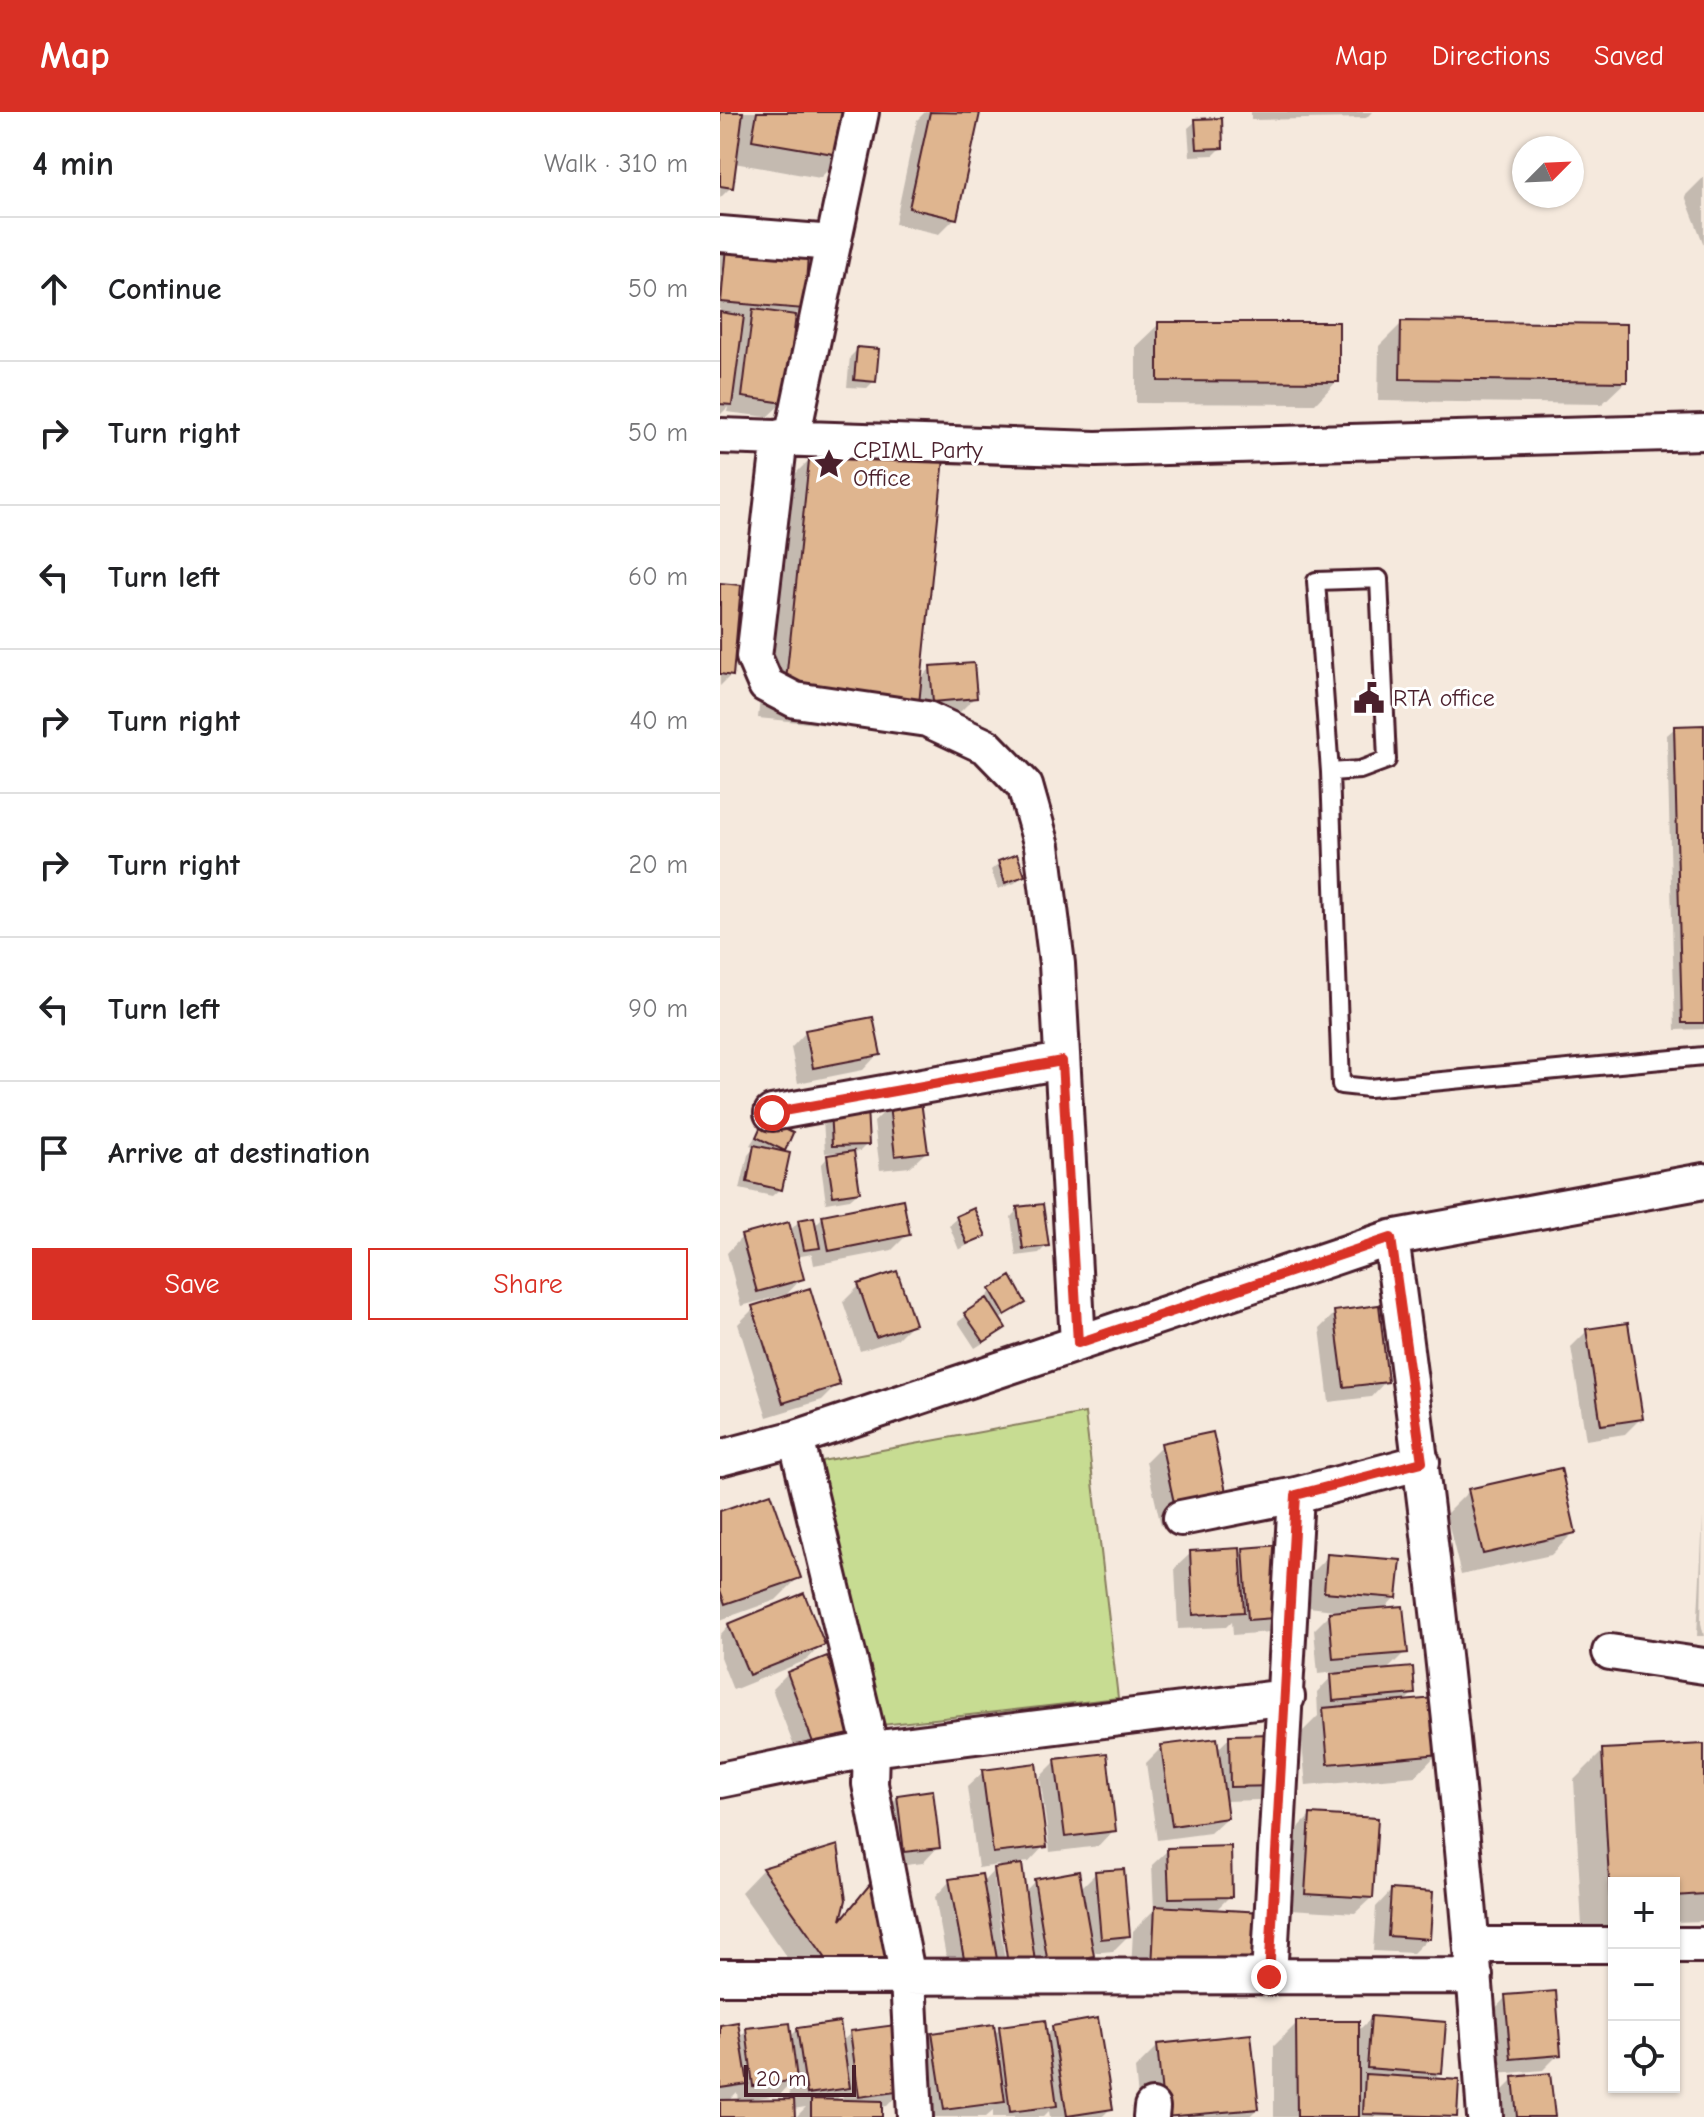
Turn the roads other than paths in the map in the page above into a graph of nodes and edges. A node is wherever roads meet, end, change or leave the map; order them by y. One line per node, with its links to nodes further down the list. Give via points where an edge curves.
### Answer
1 (861, 112): 3 (street)
2 (720, 234): 3 (street)
3 (833, 243): 6 (street)
4 (1704, 432): 6 (street, via 1096,449)
5 (720, 436): 6 (street)
6 (786, 438): 9 (street, via 754,657 766,685 795,700 927,719 987,747 1025,786 1042,846 1057,964)
7 (1330, 772): 7 (lane, via 1316,581 1379,579 1387,760 1360,770); 8 (lane, via 1341,1085 1369,1088)
8 (1704, 1056)
9 (1062, 1061): 10 (street); 13 (street)
10 (772, 1113)
11 (1704, 1181): 12 (street)
12 (1391, 1238): 13 (street); 16 (street)
13 (1078, 1343): 14 (street)
14 (796, 1438): 15 (street); 22 (street)
15 (720, 1458)
16 (1422, 1462): 17 (street); 27 (street)
17 (1296, 1495): 18 (street); 21 (street)
18 (1181, 1518)
19 (1610, 1652): 20 (street)
20 (1704, 1666)
21 (1287, 1697): 22 (street); 29 (street)
22 (871, 1749): 23 (street); 30 (street, via 870,1784)
23 (720, 1780)
24 (1680, 1945): 25 (street)
25 (1704, 1945)
26 (1608, 1946): 27 (street)
27 (1474, 1961): 29 (street); 32 (street)
28 (720, 1977): 30 (street)
29 (1269, 1977): 30 (street)
30 (908, 1978): 31 (street)
31 (915, 2117)
32 (1485, 2117)

